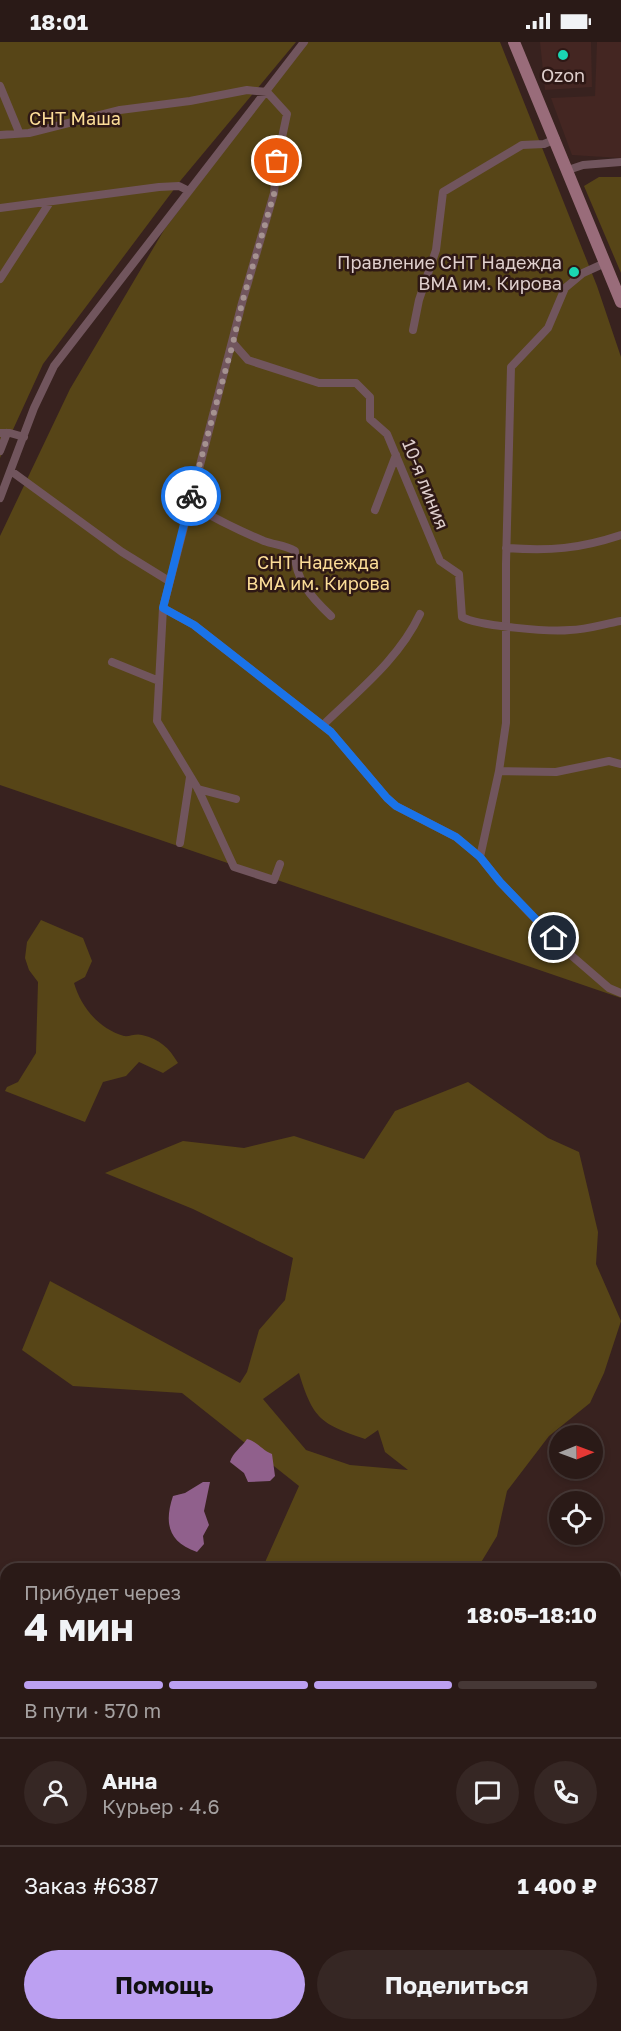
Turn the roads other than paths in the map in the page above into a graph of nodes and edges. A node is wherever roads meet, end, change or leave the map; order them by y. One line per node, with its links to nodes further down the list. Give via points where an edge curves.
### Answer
1 (304, 42): 4 (street)
2 (514, 42): 7 (main road)
3 (0, 86): 5 (street)
4 (267, 92): 5 (street, via 247,90 120,110); 10 (street); 17 (street, via 287,114 274,194)
5 (20, 132): 6 (street)
6 (0, 135)
7 (556, 140): 9 (main road); 16 (street, via 522,145 443,192 436,250)
8 (621, 162): 9 (street)
9 (568, 170): 13 (main road)
10 (189, 190): 11 (street, via 159,187); 19 (street, via 54,366)
11 (50, 202): 12 (street); 14 (street)
12 (0, 208)
13 (605, 263): 15 (main road); 27 (street, via 583,273 565,288 548,328 511,367)
14 (0, 279)
15 (621, 302)
16 (413, 330)
17 (233, 343): 21 (street, 10-я линия, via 248,360 319,383 356,383 370,397 370,419 387,434); 24 (street)
18 (4, 433): 19 (street); 20 (street)
19 (24, 437): 22 (street)
20 (0, 451)
21 (396, 455): 25 (street); 33 (street, 10-я линия, via 440,561 459,574 462,617 470,622)
22 (11, 471): 23 (street); 28 (street, via 122,552)
23 (0, 498)
24 (189, 503): 28 (street); 31 (street, via 215,519 295,550 297,574 312,599)
25 (375, 510)
26 (621, 535): 27 (street, via 552,551)
27 (506, 548): 33 (street)
28 (169, 581): 29 (street)
29 (163, 608): 35 (street); 36 (street, via 194,625)
30 (420, 614): 36 (street, via 411,634 391,659)
31 (332, 616)
32 (621, 621): 33 (street, via 570,630)
33 (506, 626): 38 (street, via 506,723)
34 (112, 662): 35 (street)
35 (159, 681): 39 (street, via 157,720)
36 (323, 725): 43 (street, via 396,806 456,837)
37 (621, 764): 38 (street, via 609,761 556,772)
38 (499, 771): 43 (street)
39 (190, 777): 40 (street); 42 (street)
40 (198, 789): 41 (street); 44 (street, via 234,867 274,880)
41 (236, 799)
42 (180, 843)
43 (480, 857): 45 (street, via 565,950 609,988)
44 (280, 864)
45 (621, 993)

